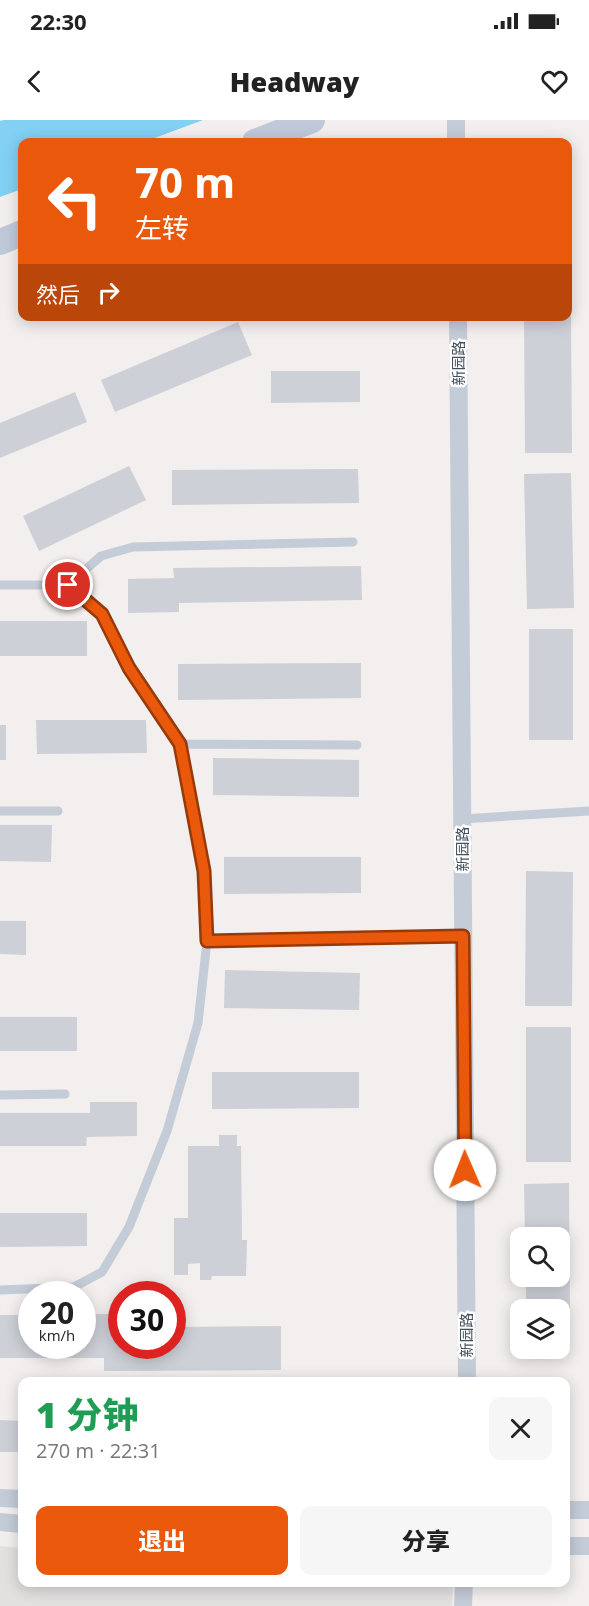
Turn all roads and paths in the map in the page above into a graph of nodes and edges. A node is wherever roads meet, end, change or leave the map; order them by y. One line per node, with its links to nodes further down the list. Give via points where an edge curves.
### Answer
1 (312, 120): 3 (main road)
2 (456, 120): 4 (street)
3 (265, 138)
4 (456, 138)
5 (18, 235): 6 (main road)
6 (0, 242)
7 (458, 321): 16 (street, 新园路)
8 (353, 542): 10 (lane, via 133,547 101,556)
9 (0, 585): 10 (lane)
10 (68, 585): 11 (lane, via 102,614 129,668)
11 (180, 744): 12 (lane); 18 (lane, via 204,871)
12 (357, 745)
13 (0, 811): 14 (lane)
14 (58, 811)
15 (589, 811): 16 (lane)
16 (462, 819): 17 (street, 新园路)
17 (463, 936): 18 (lane); 22 (street, 新园路)
18 (207, 941): 21 (lane, via 198,1023 167,1131 129,1227 102,1272 74,1287)
19 (65, 1094): 20 (lane)
20 (0, 1095)
21 (0, 1290)
22 (466, 1377)
23 (0, 1498): 24 (street)
24 (18, 1499)
25 (570, 1510): 26 (street)
26 (589, 1510)
27 (0, 1522): 28 (street)
28 (18, 1524)
29 (570, 1546): 30 (street)
30 (589, 1546)
31 (464, 1587): 32 (street)
32 (463, 1606)

